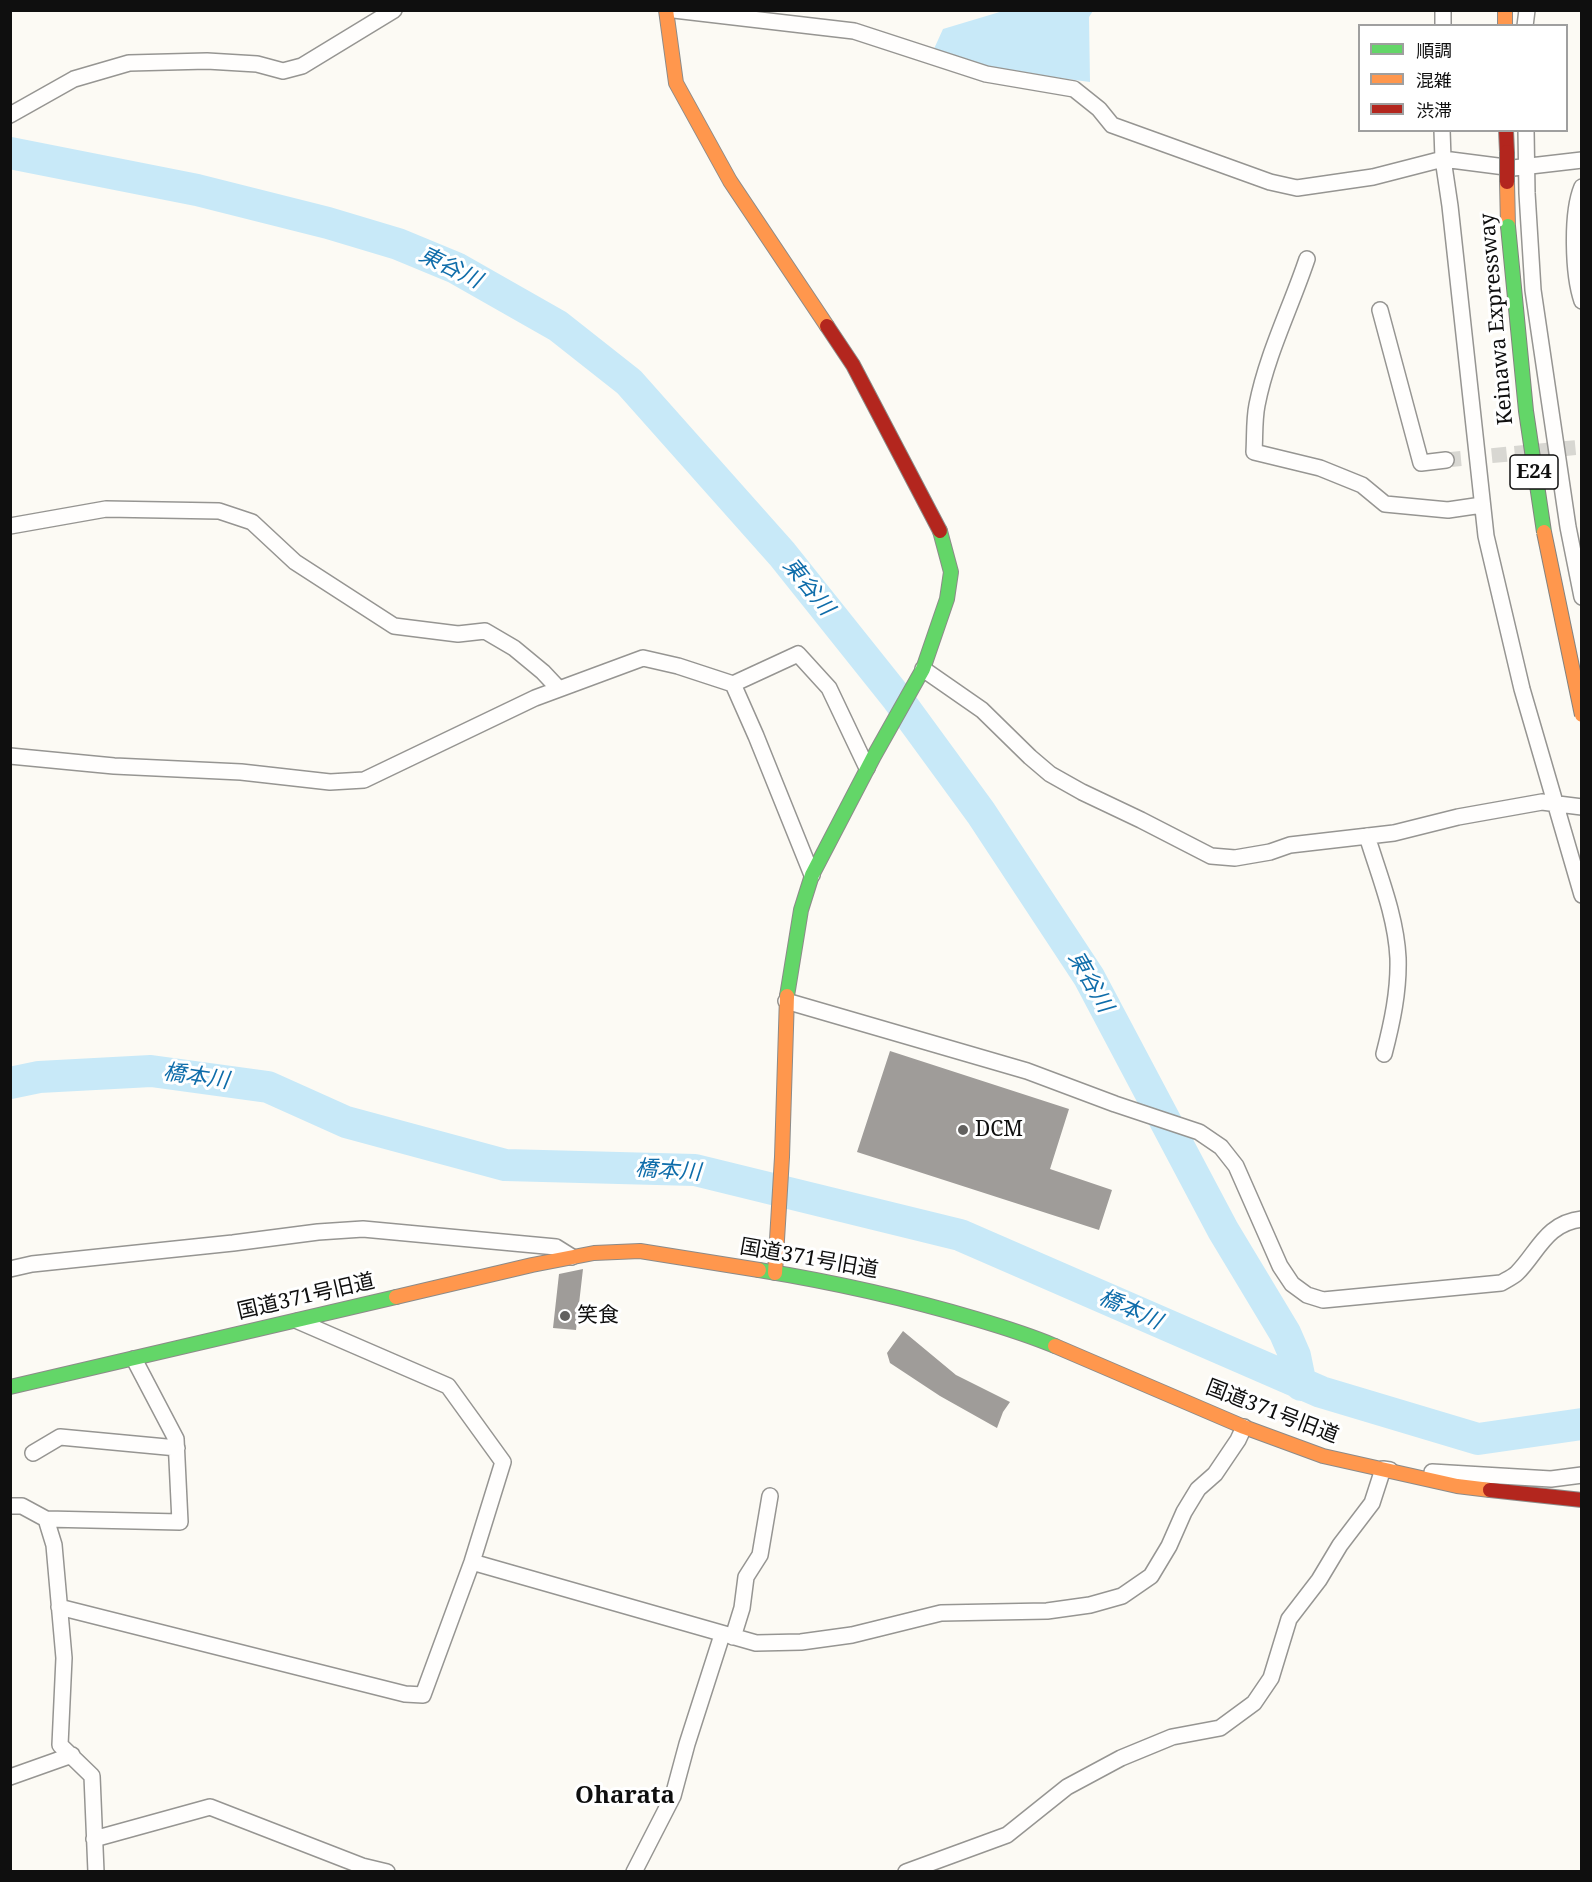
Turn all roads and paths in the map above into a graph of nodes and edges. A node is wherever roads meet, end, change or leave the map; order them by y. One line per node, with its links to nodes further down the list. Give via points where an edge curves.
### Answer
1 (394, 10): 4 (street, via 302,66 283,71 256,64 207,61 129,63 74,79)
2 (666, 10): 19 (main road, via 675,83 730,181 853,365 943,536 951,572 947,599)
3 (674, 10): 8 (street, via 854,31 986,74 1074,89 1112,125 1270,182 1297,188 1373,177)
4 (10, 115)
5 (1442, 132): 8 (street)
6 (1506, 132): 22 (main road, Keinawa Expressway / E24, bridge, via 1508,226 1523,392 1561,629)
7 (1526, 132): 10 (street)
8 (1443, 159): 10 (street); 16 (street)
9 (1581, 160): 10 (street)
10 (1527, 167): 18 (street, via 1533,290)
11 (1581, 187): 13 (street, via 1575,256)
12 (1306, 259): 16 (street, via 1257,405 1254,452 1320,468 1362,485 1385,504 1448,510)
13 (1581, 301)
14 (1380, 310): 15 (street, via 1421,463)
15 (1446, 460)
16 (1482, 505): 25 (street, via 1522,688)
17 (10, 526): 21 (street, via 106,509 219,511 252,522 294,562 386,622 458,634 485,631 522,654)
18 (1581, 597)
19 (923, 669): 24 (main road); 27 (street, via 982,710 1050,774 1211,856 1235,858 1290,845)
20 (732, 684): 21 (street, via 643,657); 24 (street, via 798,654 829,688); 28 (street)
21 (559, 689): 23 (street, via 364,780 330,782)
22 (1581, 715)
23 (10, 756)
24 (871, 762): 28 (main road)
25 (1554, 803): 26 (street); 27 (street, via 1531,804); 29 (street)
26 (1581, 807)
27 (1367, 836): 31 (street, via 1391,915 1398,957 1393,1017)
28 (812, 875): 30 (main road, via 801,910)
29 (1581, 895)
30 (786, 1001): 32 (street, via 1027,1071 1199,1132 1221,1147 1236,1166 1280,1266 1292,1284 1323,1300 1501,1283 1516,1274 1544,1238); 35 (main road)
31 (1384, 1054)
32 (1581, 1219)
33 (572, 1257): 34 (street, via 556,1247 363,1229); 35 (main road, 国道371号旧道, via 640,1251); 36 (main road, 国道371号旧道)
34 (10, 1269)
35 (775, 1273): 39 (main road, 国道371号旧道, via 880,1293 1034,1337)
36 (298, 1321): 37 (main road, 国道371号旧道); 48 (street, via 448,1386 503,1462)
37 (134, 1359): 38 (main road, 国道371号旧道); 40 (street, via 177,1439)
38 (10, 1387)
39 (1244, 1426): 42 (main road, 国道371号旧道, via 1323,1456); 50 (street, via 1215,1474 1198,1489 1151,1576 1122,1596 1047,1611 941,1613 852,1635 801,1642 756,1643)
40 (177, 1448): 41 (street, via 60,1437); 47 (street, via 180,1522)
41 (33, 1453)
42 (1383, 1469): 43 (street, via 1551,1479); 45 (main road, 国道371号旧道, via 1456,1486); 57 (street, via 1372,1503 1289,1618 1270,1678 1254,1703 1220,1728 1172,1737 1121,1758 1067,1787 1007,1835)
43 (1581, 1475)
44 (770, 1496): 50 (street, via 760,1555 746,1577 742,1608)
45 (1581, 1500)
46 (10, 1506): 47 (street, via 22,1506)
47 (46, 1519): 49 (street, via 54,1545)
48 (472, 1562): 49 (street, via 423,1695 405,1694); 50 (street)
49 (59, 1607): 51 (street, via 64,1658 60,1745)
50 (728, 1636): 56 (street, via 693,1725 673,1796)
51 (72, 1755): 52 (street); 53 (street, via 92,1776)
52 (10, 1777)
53 (94, 1839): 54 (street); 55 (street, via 210,1807)
54 (96, 1872)
55 (387, 1872)
56 (634, 1872)
57 (906, 1872)

